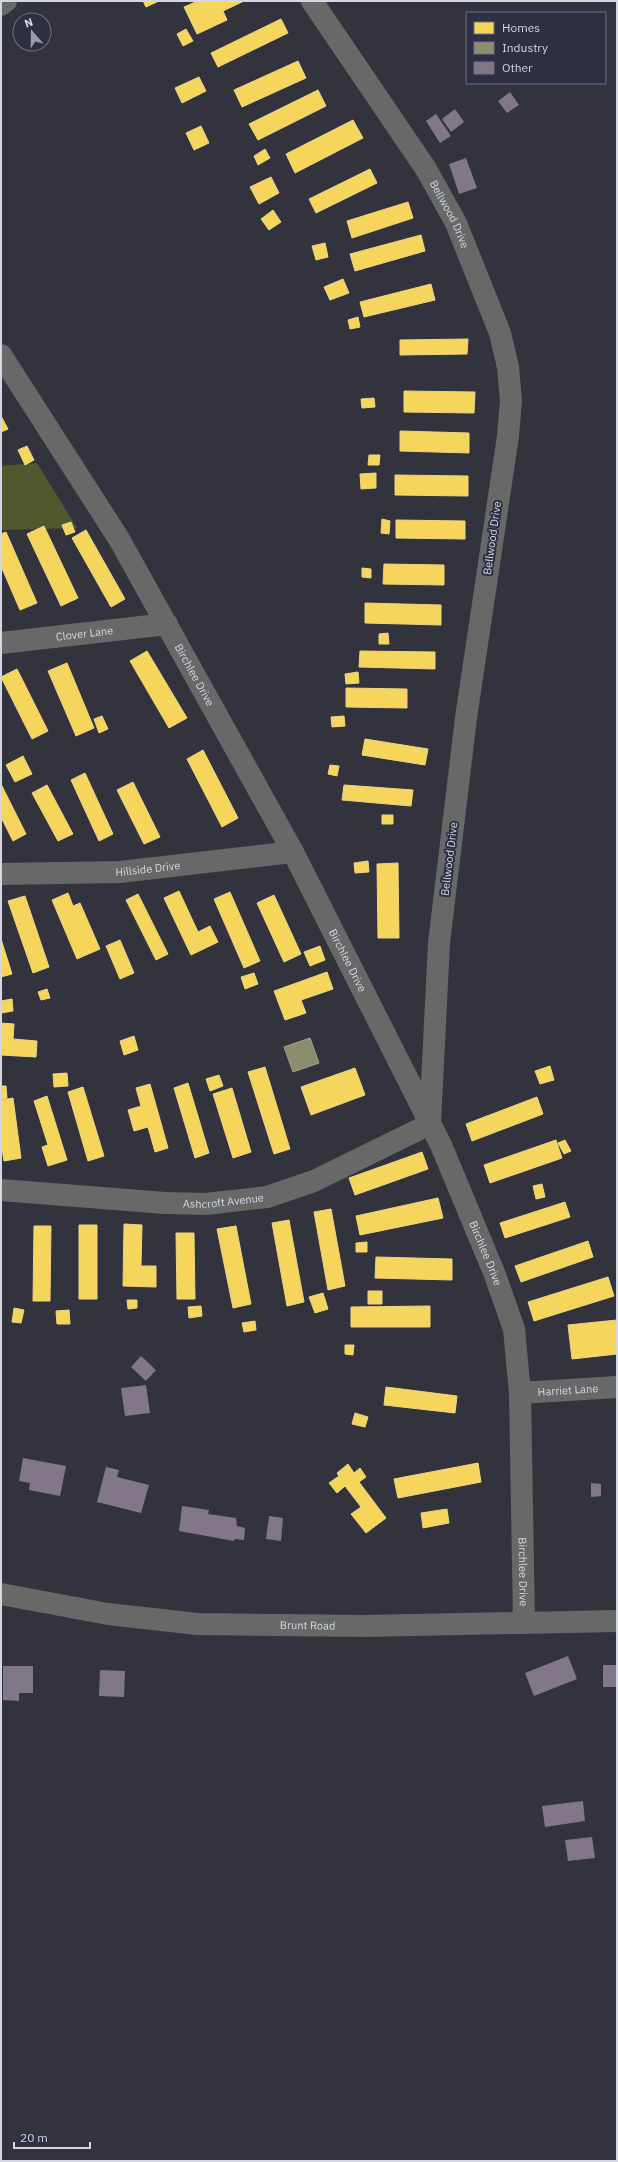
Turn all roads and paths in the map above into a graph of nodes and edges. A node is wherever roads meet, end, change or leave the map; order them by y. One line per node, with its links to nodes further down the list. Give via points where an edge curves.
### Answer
1 (6, 1): 3 (street)
2 (312, 1): 9 (street, Bellwood Drive, via 426,169 456,223 500,333 508,367 511,402 508,436 466,718 439,943)
3 (1, 5)
4 (1, 355): 5 (street, Birchlee Drive, via 120,539)
5 (167, 624): 6 (street, Clover Lane); 7 (street, Birchlee Drive)
6 (1, 643)
7 (293, 852): 8 (street, Hillside Drive, via 120,872); 9 (street, Birchlee Drive)
8 (1, 874)
9 (430, 1124): 10 (street, Ashcroft Avenue, via 314,1180 267,1197 206,1204 166,1203); 12 (street, Birchlee Drive, via 441,1144 514,1329)
10 (1, 1190)
11 (617, 1387): 12 (street, Harriet Lane)
12 (520, 1393): 14 (street, Birchlee Drive)
13 (1, 1594): 14 (street, Brunt Road, via 108,1614 197,1624 364,1626)
14 (524, 1622): 15 (street, Brunt Road)
15 (617, 1622)

